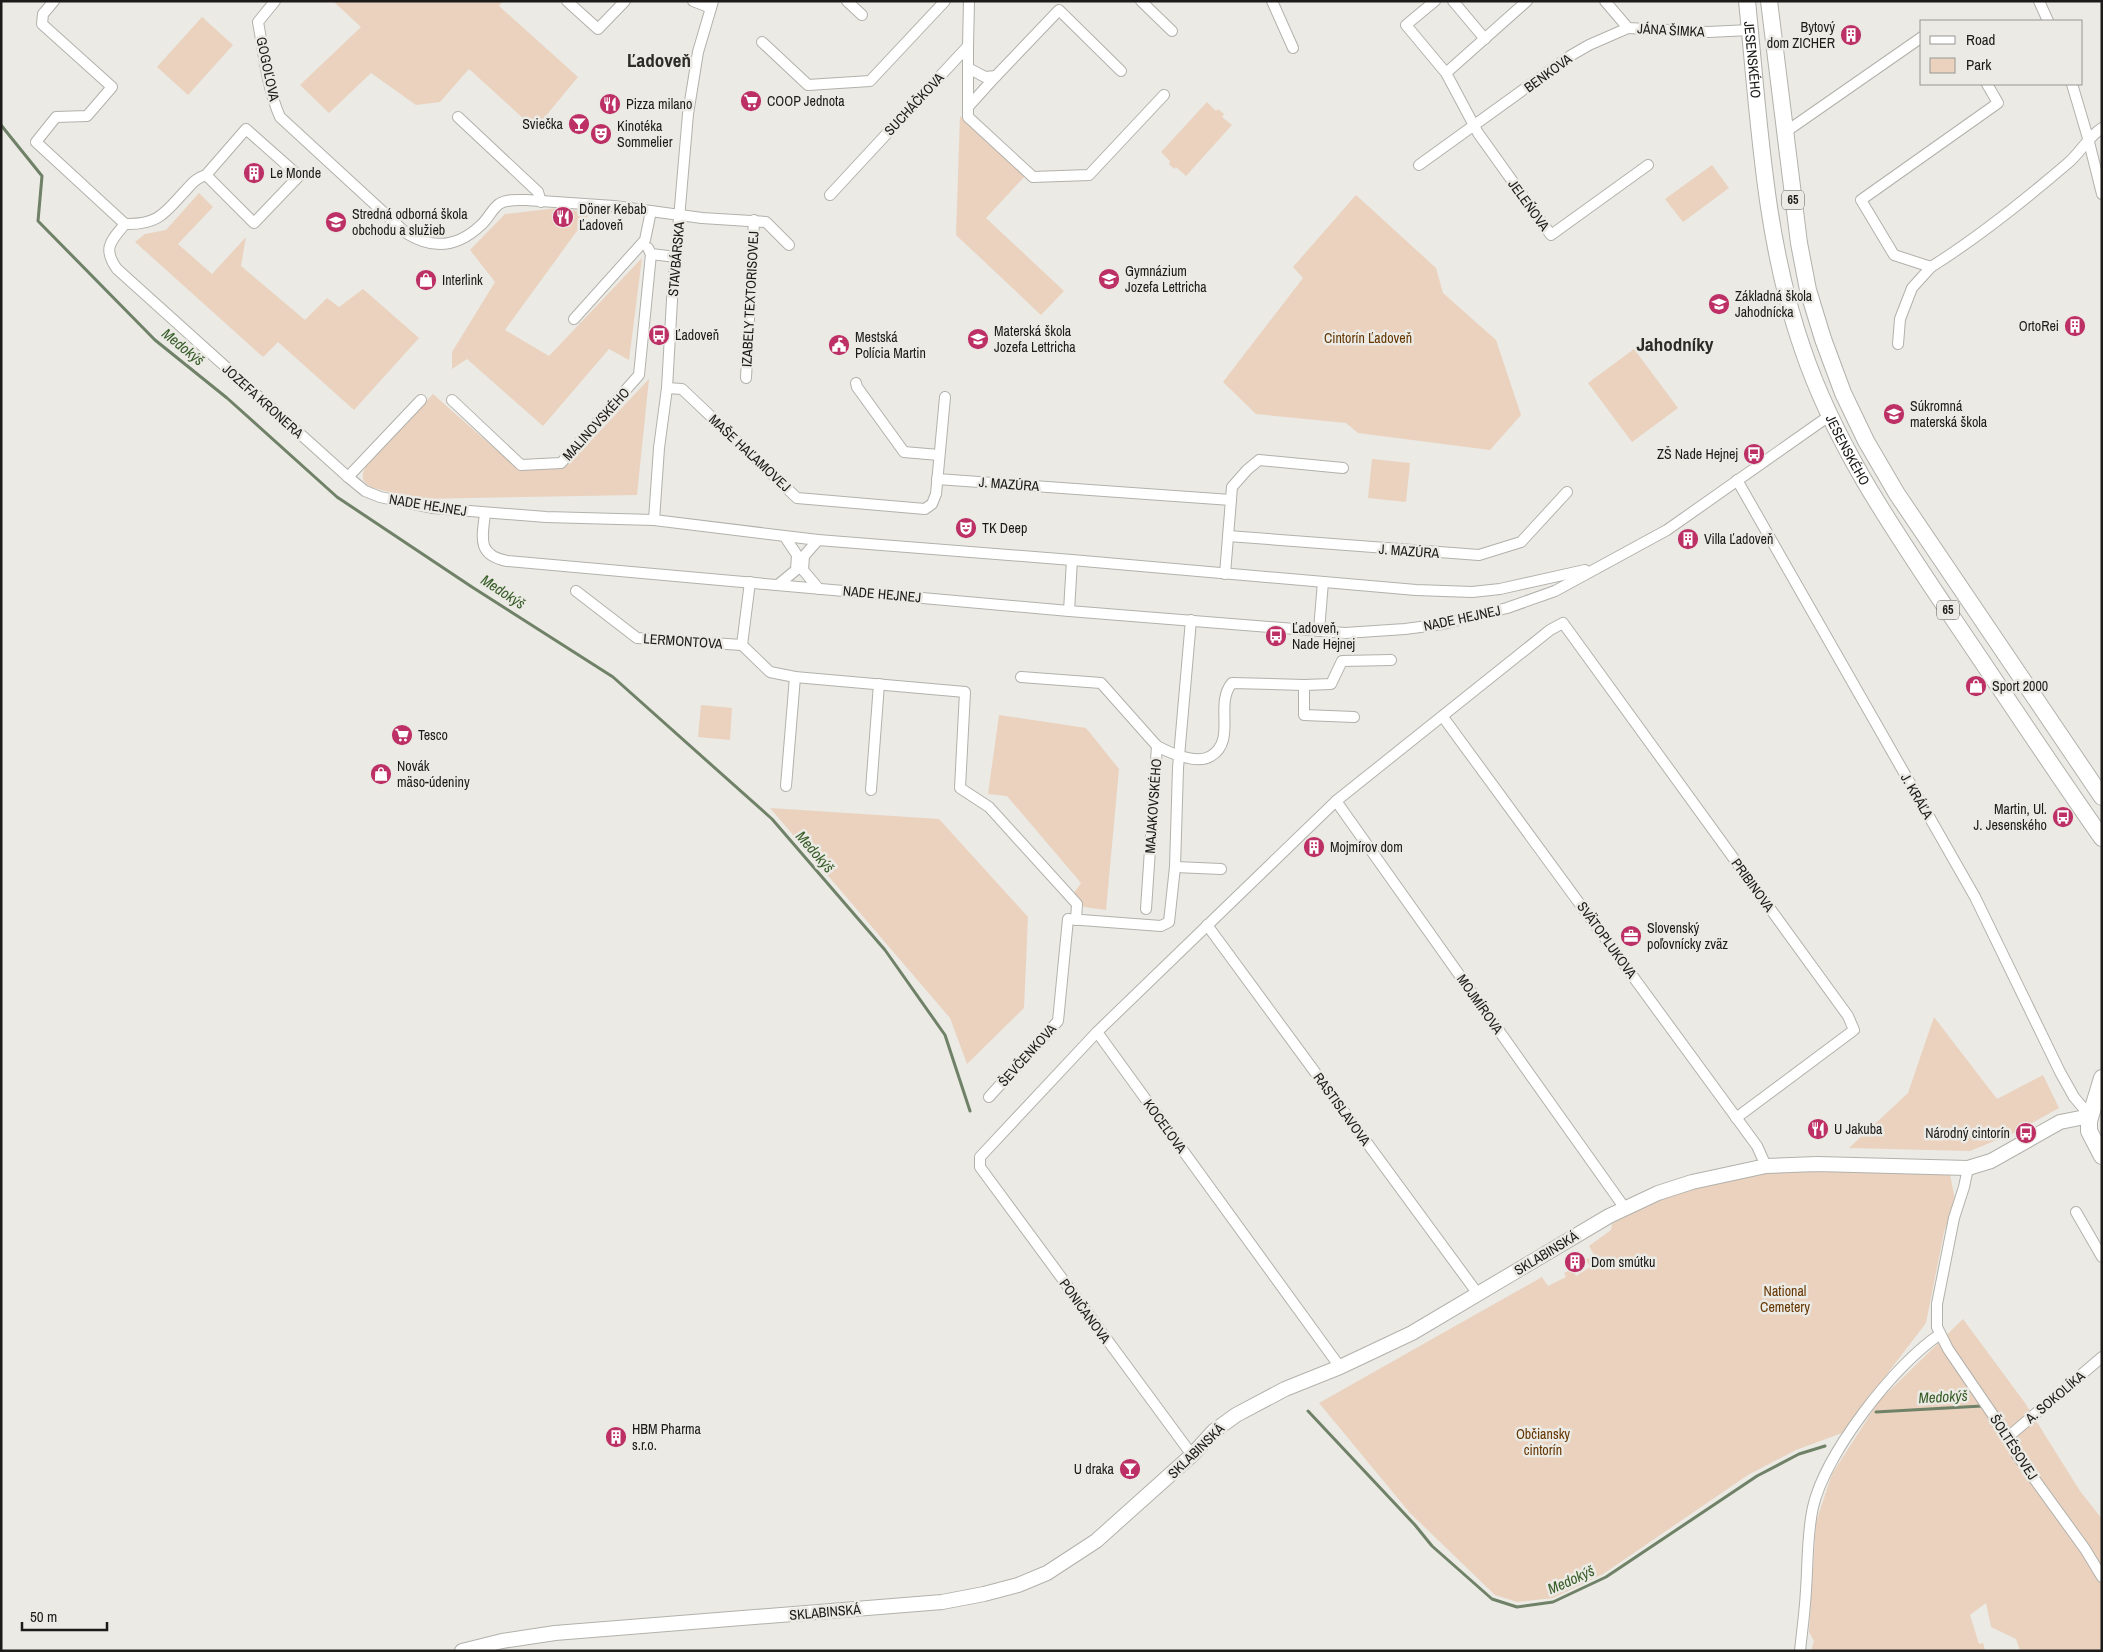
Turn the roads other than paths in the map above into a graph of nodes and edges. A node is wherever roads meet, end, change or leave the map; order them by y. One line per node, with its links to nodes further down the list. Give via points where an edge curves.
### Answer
1 (54, 1): 51 (street, via 43,14 42,24 112,87 86,116 56,117 36,142)
2 (275, 1): 47 (street, GOGOĽOVA, via 258,22 268,78 280,118 406,233 420,242 445,244 474,231 499,204 513,200)
3 (567, 1): 4 (street, via 598,30)
4 (625, 1)
5 (693, 1): 18 (street)
6 (847, 1): 19 (street)
7 (945, 1): 26 (street, via 870,81 808,85)
8 (969, 1): 27 (street)
9 (1141, 1): 23 (street)
10 (1272, 1): 28 (street)
11 (1435, 1): 31 (street, via 1406,24)
12 (1453, 1): 25 (street)
13 (1527, 1): 25 (street)
14 (1605, 1): 21 (street, JÁNA ŠIMKA)
15 (1746, 1): 22 (main road, JESENSKÉHO / 65)
16 (1768, 1): 40 (main road, JESENSKÉHO / 65)
17 (2039, 1): 20 (street)
18 (712, 4): 49 (street, STAVBÁRSKA, via 694,71)
19 (862, 15)
20 (2048, 20)
21 (1628, 28): 22 (street, JÁNA ŠIMKA, via 1708,32); 38 (street, BENKOVA, via 1570,56)
22 (1750, 30): 66 (main road, JESENSKÉHO / 65, via 1779,264 1802,350)
23 (1172, 31)
24 (1920, 38): 40 (street)
25 (1484, 39): 31 (street)
26 (762, 42)
27 (968, 46): 29 (street); 46 (street, SUCHÁČKOVA)
28 (1293, 48)
29 (968, 68): 32 (street, via 985,77); 36 (street)
30 (1121, 71): 32 (street, via 1059,10)
31 (1446, 73): 38 (street)
32 (996, 76): 36 (street)
33 (1988, 85): 56 (street, via 1998,103 1860,200 1894,254)
34 (2072, 85): 41 (street)
35 (1164, 95): 36 (street, via 1089,176 1033,177 968,117)
36 (968, 107)
37 (458, 117): 47 (street, via 538,192)
38 (1474, 126): 42 (street, BENKOVA); 43 (street, JELEŇOVA, via 1551,235)
39 (2102, 128): 41 (street)
40 (1784, 133): 62 (main road, JESENSKÉHO / 65, via 1808,290)
41 (2088, 138): 45 (street); 56 (street, via 2081,152 2061,169 1953,253)
42 (1419, 165)
43 (1648, 165)
44 (206, 176): 44 (street, via 246,129 299,176 254,224); 51 (street, via 197,178 155,220)
45 (2102, 194)
46 (830, 195)
47 (541, 202): 48 (street, GOGOĽOVA)
48 (651, 210): 49 (street, GOGOĽOVA); 52 (street)
49 (679, 216): 50 (street, IZABELY TEXTORISOVEJ); 55 (street, STAVBÁRSKA)
50 (754, 220): 53 (street, IZABELY TEXTORISOVEJ, via 766,222); 59 (street, IZABELY TEXTORISOVEJ)
51 (126, 224): 70 (street, JOZEFA KRONERA, via 110,242 108,251 117,268)
52 (645, 240): 54 (street); 57 (street)
53 (789, 245)
54 (651, 254): 55 (street); 65 (street, MALINOVSKÉHO, via 639,375 561,463 521,465)
55 (676, 258): 61 (street, STAVBÁRSKA)
56 (1930, 267): 58 (street, via 1912,288 1900,319)
57 (574, 319)
58 (1898, 344)
59 (746, 378)
60 (856, 383): 68 (street, via 904,452)
61 (667, 388): 71 (street, MAŠE HAĽAMOVEJ, via 682,389 797,498 925,509 932,504); 76 (street, STAVBÁRSKA)
62 (1843, 393): 66 (main road); 67 (main road, JESENSKÉHO / 65)
63 (945, 396): 68 (street, MAŠE HAĽAMOVEJ)
64 (421, 400): 70 (street)
65 (452, 400)
66 (1829, 416): 67 (main road); 72 (street, NADE HEJNEJ); 106 (main road, JESENSKÉHO / 65, via 1869,491)
67 (1858, 424): 104 (main road, JESENSKÉHO / 65, via 1911,516)
68 (939, 455): 71 (street, MAŠE HAĽAMOVEJ)
69 (1344, 468): 74 (street, via 1259,460 1232,487)
70 (348, 477): 75 (street, NADE HEJNEJ, via 366,491 395,501)
71 (937, 479): 74 (street, J. MAZÚRA)
72 (1737, 480): 81 (street, NADE HEJNEJ, via 1667,530); 116 (street, J. KRÁĽA, via 1974,897 2060,1072 2074,1097)
73 (1567, 492): 77 (street, J. MAZÚRA, via 1521,542 1479,555)
74 (1231, 500): 77 (street)
75 (485, 514): 76 (street, NADE HEJNEJ); 83 (street, NADE HEJNEJ, via 484,548 498,559)
76 (654, 520): 78 (street, NADE HEJNEJ)
77 (1228, 536): 82 (street)
78 (785, 537): 79 (street, NADE HEJNEJ); 85 (street, via 797,555 796,570)
79 (818, 540): 80 (street, NADE HEJNEJ); 86 (street, via 804,556 803,570)
80 (1072, 560): 82 (street, NADE HEJNEJ); 88 (street)
81 (1595, 567): 84 (street, NADE HEJNEJ, via 1500,589 1472,592); 90 (street, NADE HEJNEJ, via 1555,591 1529,601 1443,624 1371,632)
82 (1225, 574): 84 (street, NADE HEJNEJ)
83 (750, 582): 85 (street, NADE HEJNEJ); 91 (street)
84 (1323, 582): 90 (street)
85 (779, 584): 86 (street, NADE HEJNEJ)
86 (819, 589): 88 (street, NADE HEJNEJ)
87 (576, 591): 91 (street, LERMONTOVA, via 637,638)
88 (1069, 611): 89 (street, NADE HEJNEJ)
89 (1191, 620): 90 (street, NADE HEJNEJ); 100 (street)
90 (1319, 630)
91 (742, 645): 93 (street, LERMONTOVA, via 770,672)
92 (1391, 660): 96 (street, via 1342,661 1330,684)
93 (795, 677): 95 (street, LERMONTOVA); 101 (street)
94 (1021, 677): 99 (street, MAJAKOVSKÉHO, via 1100,683)
95 (879, 684): 102 (street, LERMONTOVA, via 965,692); 103 (street)
96 (1304, 684): 97 (street, via 1304,715); 100 (street, via 1232,683 1226,690 1224,743 1218,752 1206,759)
97 (1354, 717)
98 (1443, 717): 105 (street); 117 (street, SVÄTOPLUKOVA); 117 (street, PRIBINOVA, via 1550,630 1563,623 1848,1016 1854,1030)
99 (1156, 746): 100 (street); 109 (street, MAJAKOVSKÉHO)
100 (1180, 757): 107 (street)
101 (786, 786)
102 (960, 788): 110 (street, ŠEVČENKOVA, via 989,807 1077,904)
103 (871, 790)
104 (2102, 797)
105 (1336, 801): 111 (street); 121 (street, MOJMÍROVA)
106 (2102, 838)
107 (1174, 868): 108 (street); 110 (street, via 1169,922 1161,926)
108 (1221, 869)
109 (1146, 909)
110 (1072, 920): 114 (street, ŠEVČENKOVA, via 1058,1021)
111 (1207, 924): 112 (street); 124 (street, RASTISLAVOVA)
112 (1097, 1032): 127 (street, KOCEĽOVA); 129 (street, PONIČANOVA, via 980,1157 980,1166)
113 (2102, 1078): 115 (main road)
114 (989, 1097)
115 (2099, 1097): 116 (main road)
116 (2090, 1116): 118 (main road, via 2090,1131); 120 (street, via 2060,1122 1991,1160)
117 (1736, 1118): 119 (street, SVÄTOPLUKOVA, via 1757,1146)
118 (2102, 1156)
119 (1766, 1166): 120 (street, SKLABINSKÁ, via 1817,1164); 121 (street, SKLABINSKÁ, via 1676,1186)
120 (1968, 1168): 125 (street, ŠOLTÉSOVEJ, via 1954,1218 1937,1304)
121 (1624, 1208): 124 (street, SKLABINSKÁ)
122 (2076, 1212): 123 (street)
123 (2102, 1258)
124 (1478, 1294): 127 (street, SKLABINSKÁ, via 1412,1333)
125 (1939, 1335): 128 (street, ŠOLTÉSOVEJ); 132 (street, via 1917,1353 1872,1403 1825,1473 1809,1527)
126 (2102, 1357): 128 (street, A. SOKOLÍKA)
127 (1340, 1367): 129 (street, SKLABINSKÁ, via 1252,1406 1214,1430)
128 (2008, 1437): 130 (street, ŠOLTÉSOVEJ, via 2017,1455)
129 (1192, 1455): 131 (street, SKLABINSKÁ, via 1096,1541 1047,1573 1001,1590 942,1602 555,1633)
130 (2102, 1577)
131 (462, 1651)
132 (1800, 1651)

